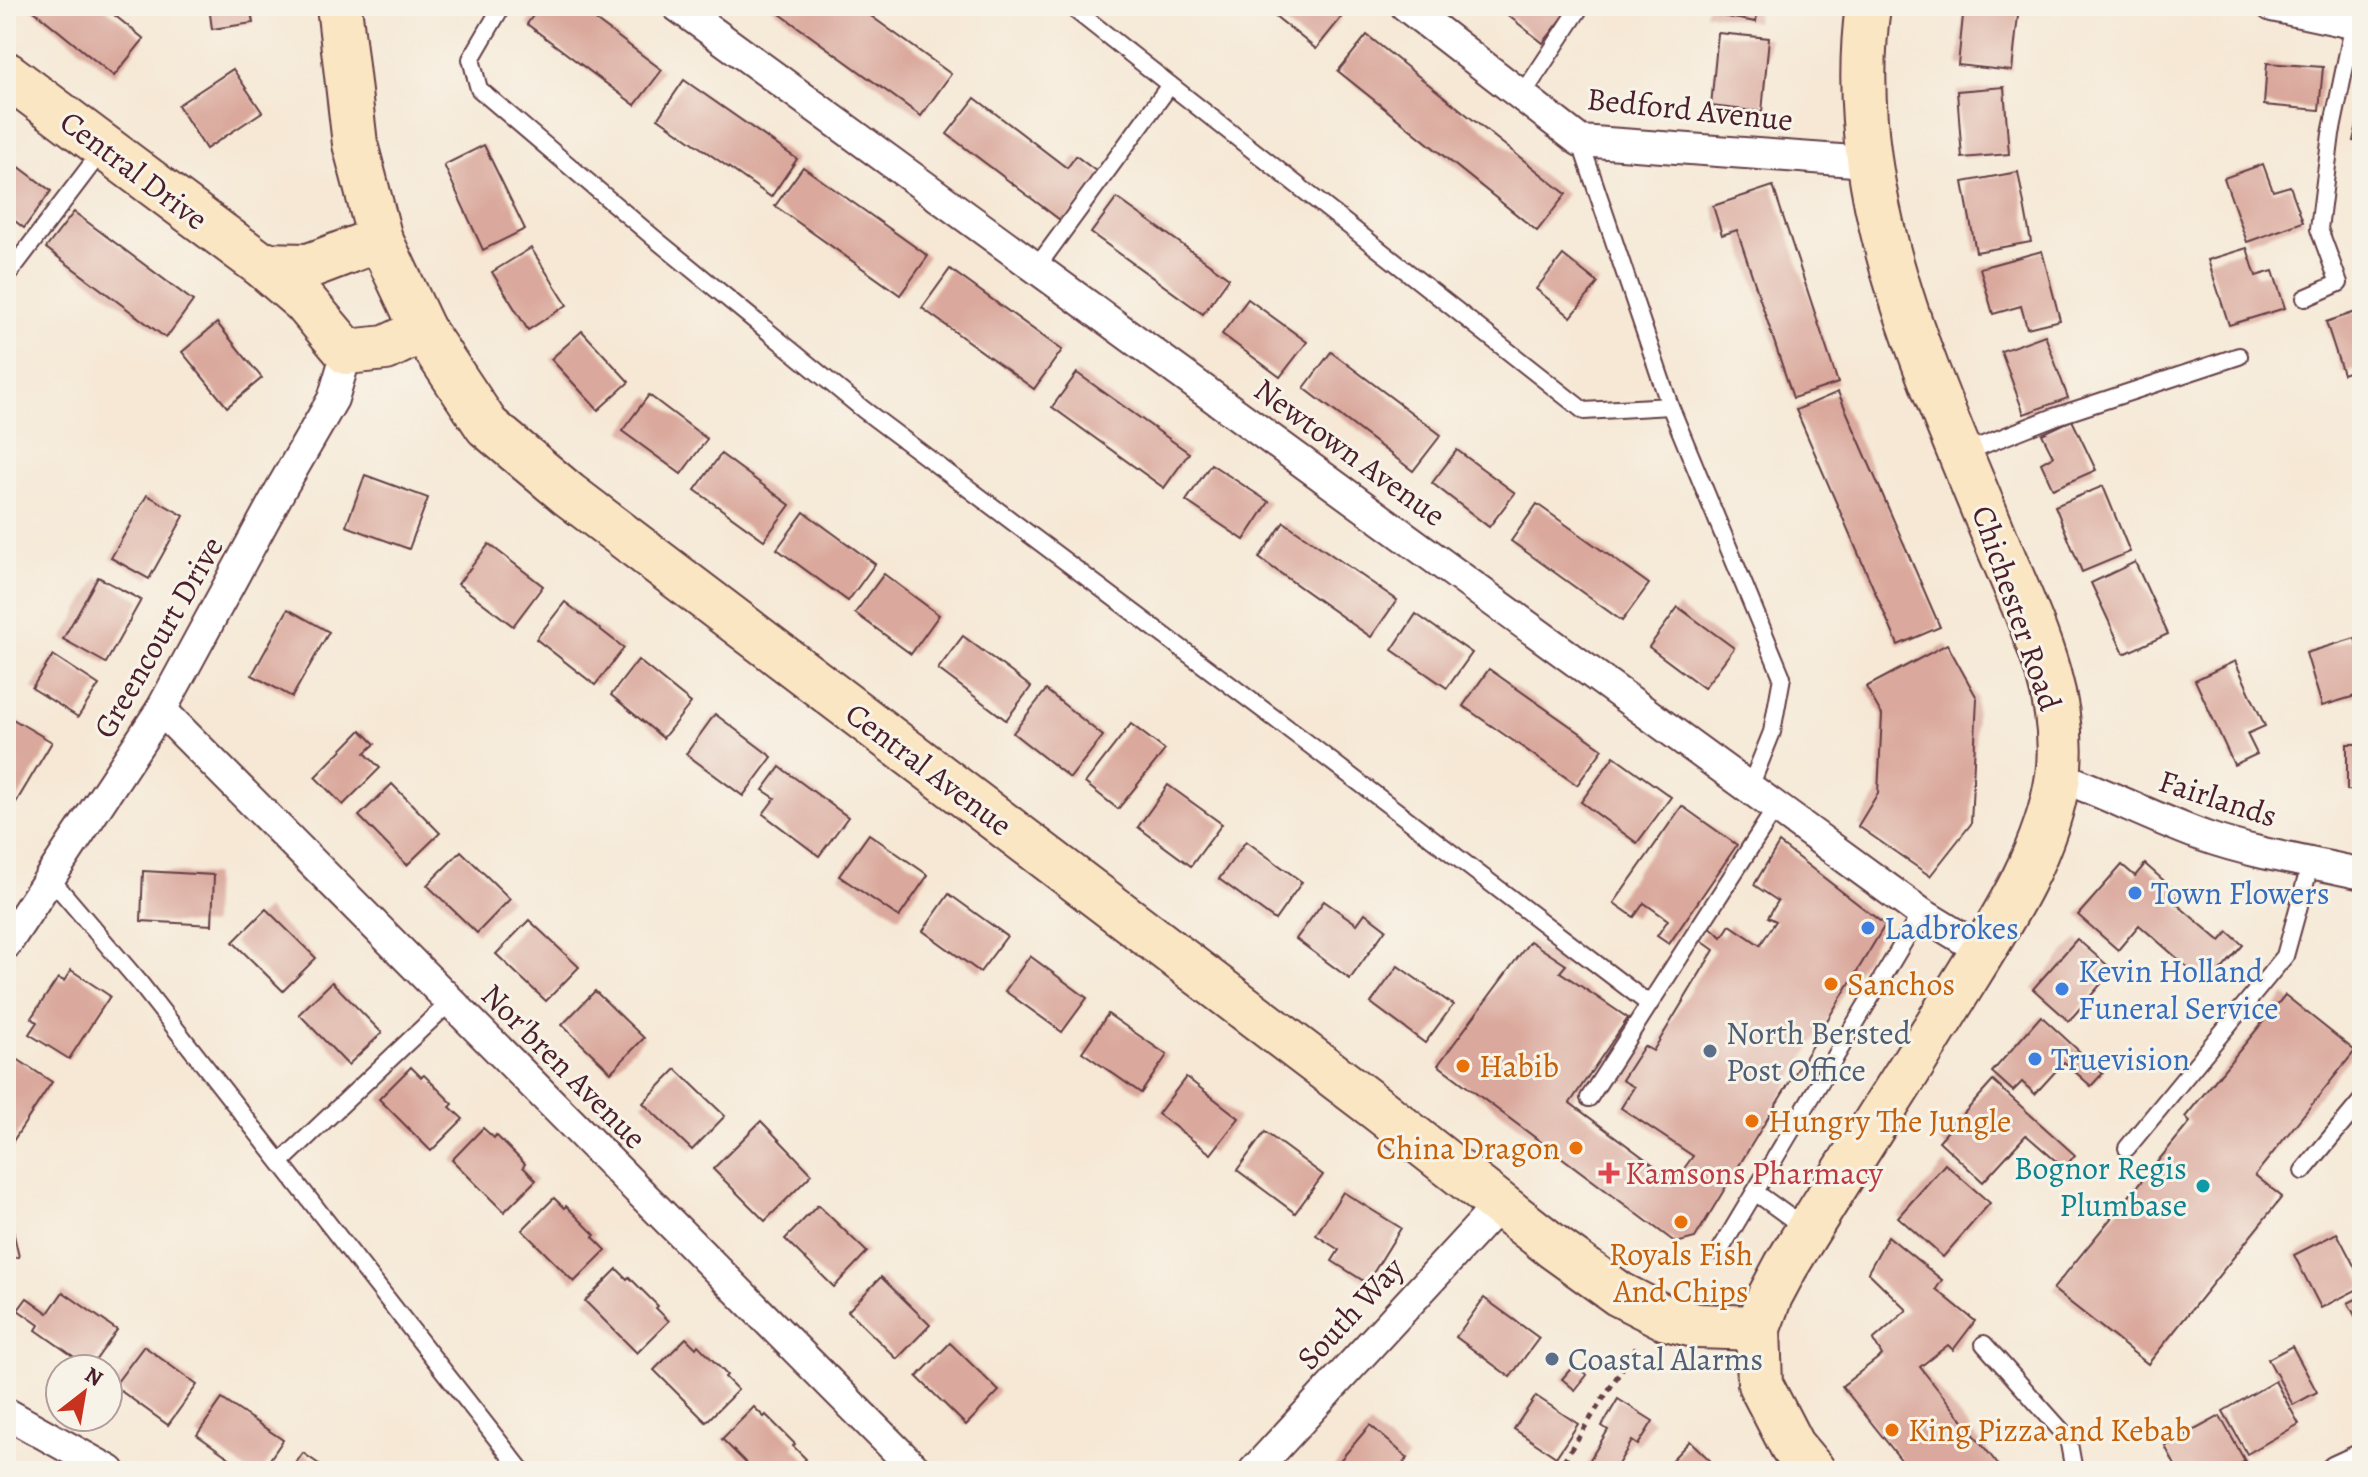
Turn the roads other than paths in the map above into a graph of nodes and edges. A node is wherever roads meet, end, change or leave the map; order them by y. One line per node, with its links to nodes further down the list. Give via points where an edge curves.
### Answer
1 (339, 6): 16 (street, Central Avenue, via 355,144)
2 (502, 6): 39 (lane, via 471,59 479,89 864,410)
3 (677, 6): 19 (street, Newtown Avenue)
4 (1070, 6): 11 (lane)
5 (1406, 6): 12 (street, Bedford Avenue)
6 (1581, 6): 12 (lane)
7 (1868, 6): 15 (street, Chichester Road, via 1862,91)
8 (2272, 6): 9 (street)
9 (2358, 24): 21 (lane, via 2331,134 2319,229 2339,283)
10 (6, 74): 14 (street, Central Drive)
11 (1170, 85): 19 (lane); 26 (lane, via 1584,411)
12 (1521, 97): 13 (street, Bedford Avenue)
13 (1580, 141): 15 (street, Bedford Avenue); 26 (lane)
14 (104, 148): 18 (street, Central Drive); 20 (lane)
15 (1867, 162): 27 (street, Chichester Road, via 1891,269)
16 (380, 239): 17 (street); 23 (street, Central Avenue)
17 (323, 261): 18 (street, via 309,266); 22 (street)
18 (262, 265): 22 (street, Central Drive)
19 (1036, 268): 30 (street, Newtown Avenue)
20 (6, 277)
21 (2305, 298)
22 (305, 302): 24 (street, Central Drive)
23 (423, 330): 24 (street, via 386,348); 46 (street, Central Avenue, via 487,426 568,494)
24 (347, 352): 28 (street, Greencourt Drive, via 333,399)
25 (2239, 356): 27 (lane)
26 (1670, 406): 30 (lane, via 1782,677 1772,732)
27 (1961, 454): 29 (street, Chichester Road, via 2054,693)
28 (161, 710): 34 (street, Greencourt Drive); 38 (street, Nor'bren Avenue)
29 (2058, 776): 32 (street, Fairlands, via 2211,839); 37 (street, Chichester Road, via 2030,867)
30 (1750, 787): 31 (street, Newtown Avenue)
31 (1777, 806): 35 (street, Newtown Avenue); 39 (lane)
32 (2311, 862): 33 (street, Fairlands); 42 (lane, via 2285,956)
33 (2362, 874)
34 (50, 878): 36 (street, Greencourt Drive); 43 (lane)
35 (1921, 913): 37 (street, Newtown Avenue); 45 (lane)
36 (6, 944)
37 (1983, 951): 47 (street, Chichester Road)
38 (450, 1002): 43 (lane); 55 (street, Nor'bren Avenue)
39 (1649, 1004): 40 (lane)
40 (1589, 1098)
41 (2362, 1100): 44 (lane)
42 (2127, 1148)
43 (281, 1162): 54 (lane)
44 (2303, 1171)
45 (1755, 1192): 47 (lane); 48 (lane)
46 (1499, 1205): 49 (street, Central Avenue, via 1619,1294 1666,1318 1698,1326); 56 (street, South Way)
47 (1808, 1230): 49 (street, Chichester Road)
48 (1719, 1252)
49 (1758, 1328): 57 (street, Chichester Road, via 1760,1384 1792,1446)
50 (1984, 1344): 58 (lane, via 2068,1438)
51 (6, 1413): 53 (street)
52 (2362, 1459): 59 (street)
53 (110, 1471)
54 (522, 1471)
55 (917, 1471)
56 (1254, 1471)
57 (1813, 1471)
58 (2074, 1471)
59 (2336, 1471)

